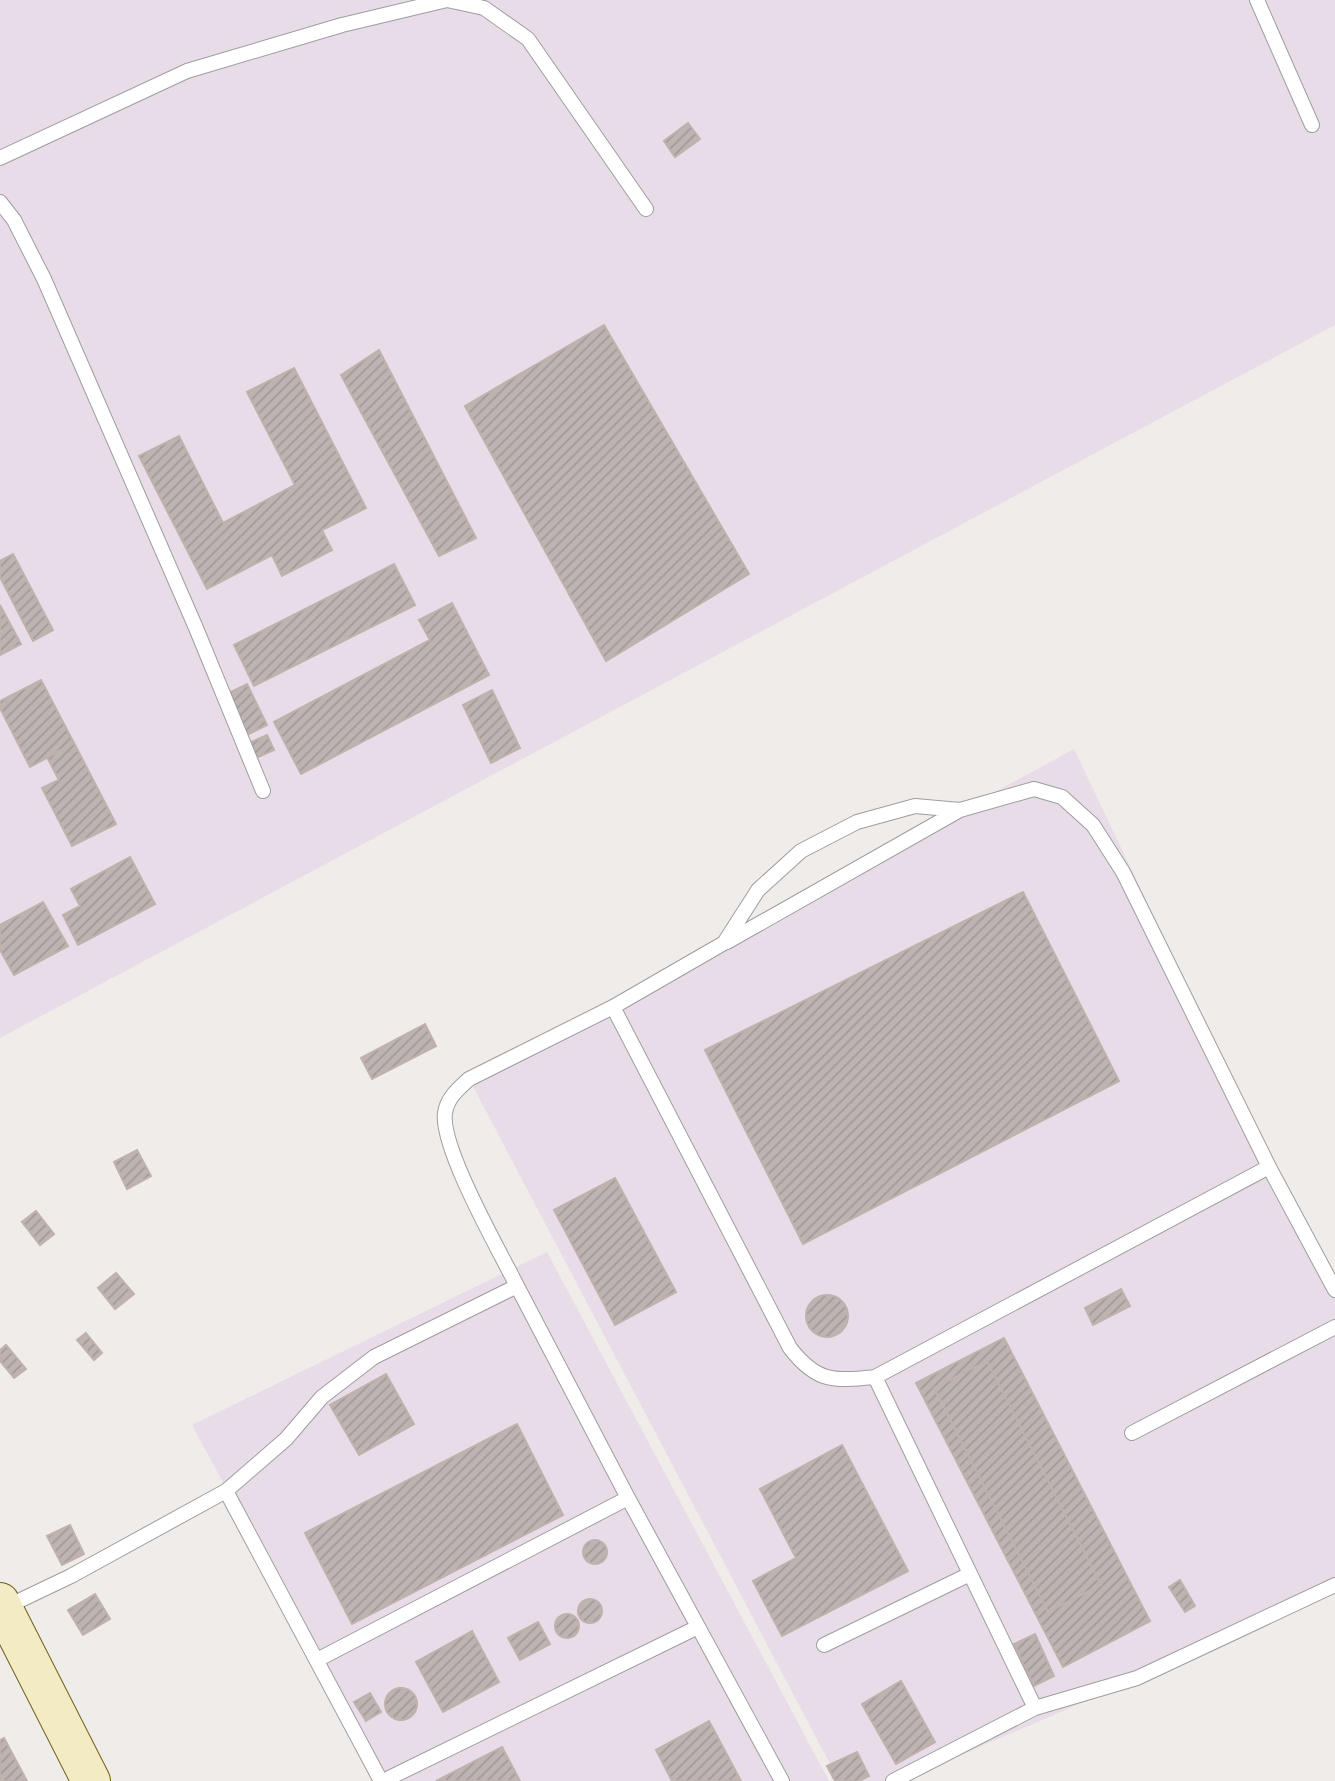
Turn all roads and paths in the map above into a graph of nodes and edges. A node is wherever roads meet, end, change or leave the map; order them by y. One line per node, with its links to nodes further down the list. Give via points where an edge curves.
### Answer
1 (1257, 0): 2 (lane)
2 (1312, 125)
3 (0, 158): 5 (lane, via 187,71 342,24 447,0 484,8 528,39)
4 (0, 202): 6 (lane, via 44,279)
5 (646, 209)
6 (263, 791)
7 (960, 810): 8 (lane); 8 (lane, via 915,806 857,822 801,851 758,890); 10 (lane, via 1034,789 1062,797 1093,825 1123,872)
8 (724, 943): 9 (lane)
9 (613, 1007): 11 (lane, via 469,1079 453,1094 444,1112 461,1175); 14 (lane, via 790,1348 818,1376 845,1380)
10 (1269, 1167): 12 (lane); 14 (lane)
11 (517, 1286): 16 (lane, via 374,1357 322,1397 286,1439); 17 (lane)
12 (1335, 1290)
13 (1335, 1327): 15 (lane)
14 (875, 1377): 18 (lane)
15 (1132, 1433)
16 (226, 1491): 20 (lane, via 71,1576); 23 (lane)
17 (628, 1498): 21 (lane); 23 (lane)
18 (970, 1574): 22 (lane); 24 (lane)
19 (1335, 1585): 24 (lane, via 1137,1678)
20 (2, 1605): 25 (street)
21 (698, 1627): 26 (lane); 27 (lane)
22 (824, 1645)
23 (317, 1660): 26 (lane)
24 (1035, 1708): 28 (lane)
25 (91, 1781)
26 (382, 1781)
27 (782, 1781)
28 (893, 1781)

